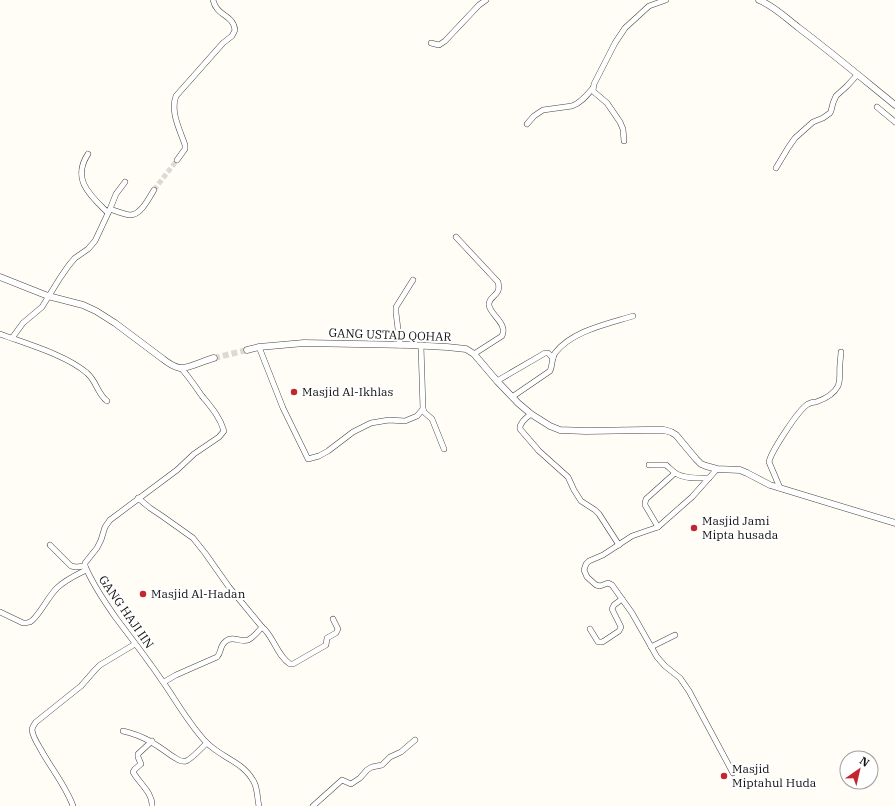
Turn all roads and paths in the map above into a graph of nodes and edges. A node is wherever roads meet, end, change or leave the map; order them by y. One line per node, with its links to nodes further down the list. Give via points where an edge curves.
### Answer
1 (213, 0): 14 (street, via 220,12 233,22 235,30 176,96 173,107 185,145)
2 (486, 0): 5 (street, via 445,41 439,45)
3 (666, 0): 7 (street, via 649,6 625,28)
4 (762, 1): 6 (street)
5 (431, 43)
6 (857, 75): 8 (street); 15 (street, via 836,96 830,113 813,122 795,138)
7 (593, 88): 11 (street, via 576,104 543,110); 12 (street, via 620,122)
8 (895, 105)
9 (877, 107): 10 (street)
10 (895, 122)
11 (528, 124)
12 (624, 141)
13 (88, 154): 18 (street, via 82,165 82,182 92,197)
14 (177, 160)
15 (776, 168)
16 (125, 182): 18 (street, via 116,194)
17 (154, 190): 18 (street, via 143,207 133,214)
18 (109, 211): 22 (street, via 92,245 72,262)
19 (456, 237): 31 (street, via 499,286 489,306 504,333)
20 (0, 277): 22 (street)
21 (413, 280): 26 (street, via 396,307)
22 (48, 296): 25 (street, via 42,307 23,323); 34 (street, via 96,311 170,364)
23 (633, 316): 33 (street, via 578,335)
24 (0, 334): 25 (street)
25 (12, 338): 37 (street, via 49,352 82,369 94,379 101,396)
26 (400, 345): 27 (street, GANG USTAD QOHAR); 28 (street, GANG USTAD QOHAR, via 304,343)
27 (422, 346): 31 (street, GANG USTAD QOHAR, via 457,347); 38 (street)
28 (259, 347): 29 (street, GANG USTAD QOHAR); 38 (street, via 283,408 308,459 328,451 353,432 371,423 405,421 417,416)
29 (247, 350)
30 (841, 352): 45 (street, via 839,381 835,390 824,399 803,408 772,454 769,462)
31 (474, 354): 35 (street, GANG USTAD QOHAR)
32 (214, 358): 34 (street)
33 (552, 358): 35 (street, via 548,353 544,353); 36 (street, via 550,371)
34 (181, 368): 46 (street, via 217,415 224,431)
35 (497, 381): 36 (street, GANG USTAD QOHAR)
36 (512, 397): 39 (street, GANG USTAD QOHAR)
37 (107, 401)
38 (423, 409): 40 (street, via 432,419)
39 (531, 414): 42 (street, GANG USTAD QOHAR, via 550,426 566,430 671,432 701,464); 50 (street, via 521,424 520,429 539,451 568,477 581,501 599,514)
40 (444, 449)
41 (649, 465): 43 (street, via 666,465)
42 (717, 469): 44 (street); 45 (street, GANG USTAD QOHAR, via 740,470)
43 (675, 473): 44 (street); 48 (street, via 645,501)
44 (709, 478): 48 (street)
45 (780, 488): 47 (street, GANG USTAD QOHAR)
46 (138, 498): 51 (street, via 110,520 97,548 85,563); 55 (street, via 192,538)
47 (895, 524)
48 (658, 527): 50 (street, via 632,536)
49 (50, 545): 51 (street, via 71,566)
50 (619, 545): 52 (street, via 589,561 584,570 587,577 596,585 611,584)
51 (85, 568): 53 (street, via 58,586 28,623); 58 (street, GANG HAJI IIN)
52 (622, 599): 56 (street, via 612,608 621,627 619,631 604,642 598,642); 59 (street)
53 (0, 612)
54 (333, 619): 55 (street, via 338,629 327,638 326,645 290,664 276,649)
55 (262, 627): 60 (street, via 247,640 227,640 217,657)
56 (590, 629)
57 (675, 635): 59 (street)
58 (135, 644): 60 (street, GANG HAJI IIN); 66 (street, via 100,665 81,686 33,726 34,738)
59 (651, 647): 65 (street, via 661,662 680,678 689,691)
60 (164, 682): 64 (street, GANG HAJI IIN)
61 (122, 731): 63 (street)
62 (415, 740): 69 (street, via 382,765 366,770 351,784 342,780)
63 (152, 742): 64 (street, via 184,762); 67 (street, via 138,754 141,764 133,772 152,800)
64 (207, 743): 68 (street, GANG HAJI IIN, via 244,768 256,786)
65 (733, 773)
66 (73, 806)
67 (152, 806)
68 (259, 806)
69 (313, 806)

